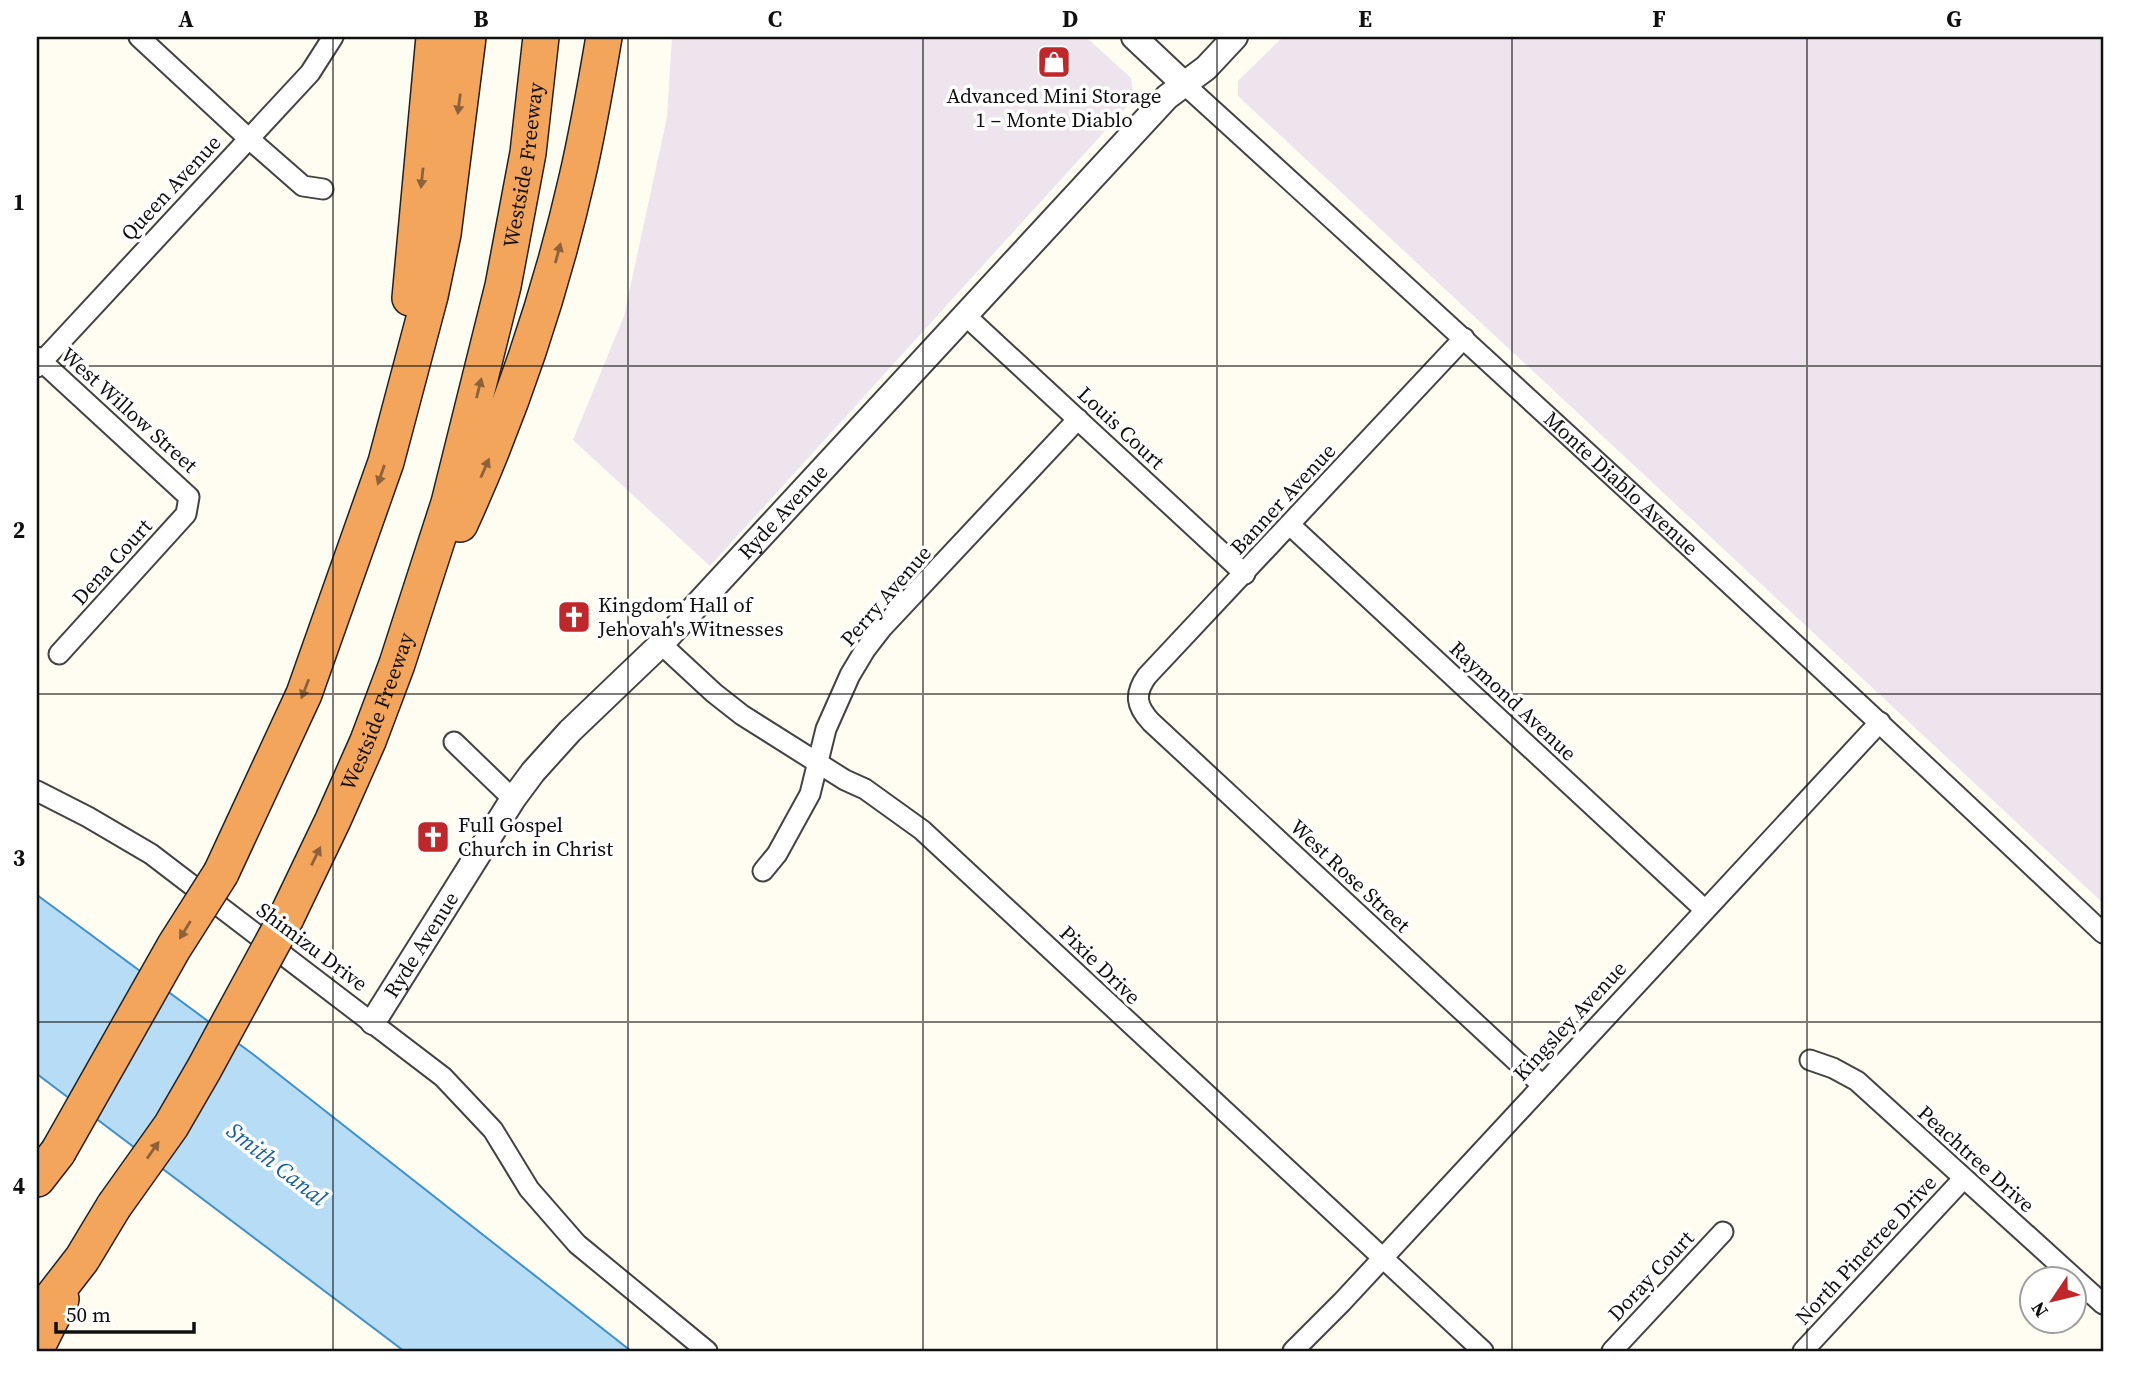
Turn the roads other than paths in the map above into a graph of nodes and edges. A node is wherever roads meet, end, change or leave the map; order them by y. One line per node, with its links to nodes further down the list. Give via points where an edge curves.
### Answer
1 (139, 37): 10 (street)
2 (333, 37): 10 (street, Queen Avenue, via 310,74)
3 (435, 37): 15 (highway, one-way to 15)
4 (468, 37): 15 (highway, one-way to 15, via 443,234)
5 (541, 37): 22 (highway, Westside Freeway, one-way to 5, via 449,503 495,326 528,153)
6 (604, 37): 22 (highway, one-way to 6, via 489,460 551,279 578,177)
7 (1134, 37): 9 (street, Monte Diablo Avenue)
8 (1235, 37): 9 (street, Ryde Avenue)
9 (1184, 84): 12 (street, Ryde Avenue); 13 (street, Monte Diablo Avenue)
10 (248, 138): 11 (street, via 303,186); 14 (street, Queen Avenue)
11 (323, 189)
12 (966, 316): 16 (street, Louis Court); 20 (street, Ryde Avenue)
13 (1464, 338): 18 (street, Banner Avenue); 24 (street, Monte Diablo Avenue)
14 (38, 362): 17 (street, West Willow Street)
15 (399, 409): 35 (highway, one-way to 35, bridge, via 381,477 304,694 221,873)
16 (1078, 419): 19 (street, Louis Court); 26 (street, Perry Avenue, via 864,650 826,729)
17 (189, 497): 21 (street, Dena Court, via 187,514)
18 (1290, 525): 19 (street, Banner Avenue); 30 (street, Raymond Avenue)
19 (1245, 574): 23 (street, Banner Avenue, via 1147,676)
20 (661, 644): 26 (street, Pixie Drive, via 742,715); 28 (street, Ryde Avenue, via 570,732)
21 (59, 653)
22 (397, 664): 39 (highway, Westside Freeway, one-way to 22, bridge, via 171,1126 286,918 368,741)
23 (1138, 694): 34 (street, West Rose Street, via 1142,712 1152,722)
24 (1880, 722): 30 (street, Kingsley Avenue); 31 (street, Monte Diablo Avenue)
25 (453, 742): 28 (street)
26 (817, 762): 29 (street, Perry Avenue, via 810,794); 38 (street, Pixie Drive, via 894,808 932,839)
27 (37, 792): 32 (street, Shimizu Drive, via 151,854)
28 (513, 799): 32 (street, Ryde Avenue)
29 (763, 871)
30 (1705, 910): 34 (street, Kingsley Avenue)
31 (2103, 933)
32 (373, 1022): 43 (street, Shimizu Drive, via 443,1077 493,1130 529,1189 577,1244)
33 (1810, 1060): 36 (street, Peachtree Drive, via 1857,1081)
34 (1542, 1085): 38 (street, Kingsley Avenue)
35 (47, 1165)
36 (1963, 1179): 40 (street, Peachtree Drive); 47 (street, North Pinetree Drive)
37 (1723, 1232): 46 (street, Doray Court)
38 (1382, 1258): 44 (street, Kingsley Avenue); 45 (street, Pixie Drive)
39 (82, 1259): 41 (highway, Westside Freeway); 42 (highway)
40 (2103, 1304)
41 (37, 1317)
42 (37, 1347)
43 (707, 1351)
44 (1293, 1351)
45 (1483, 1351)
46 (1612, 1351)
47 (1803, 1351)

